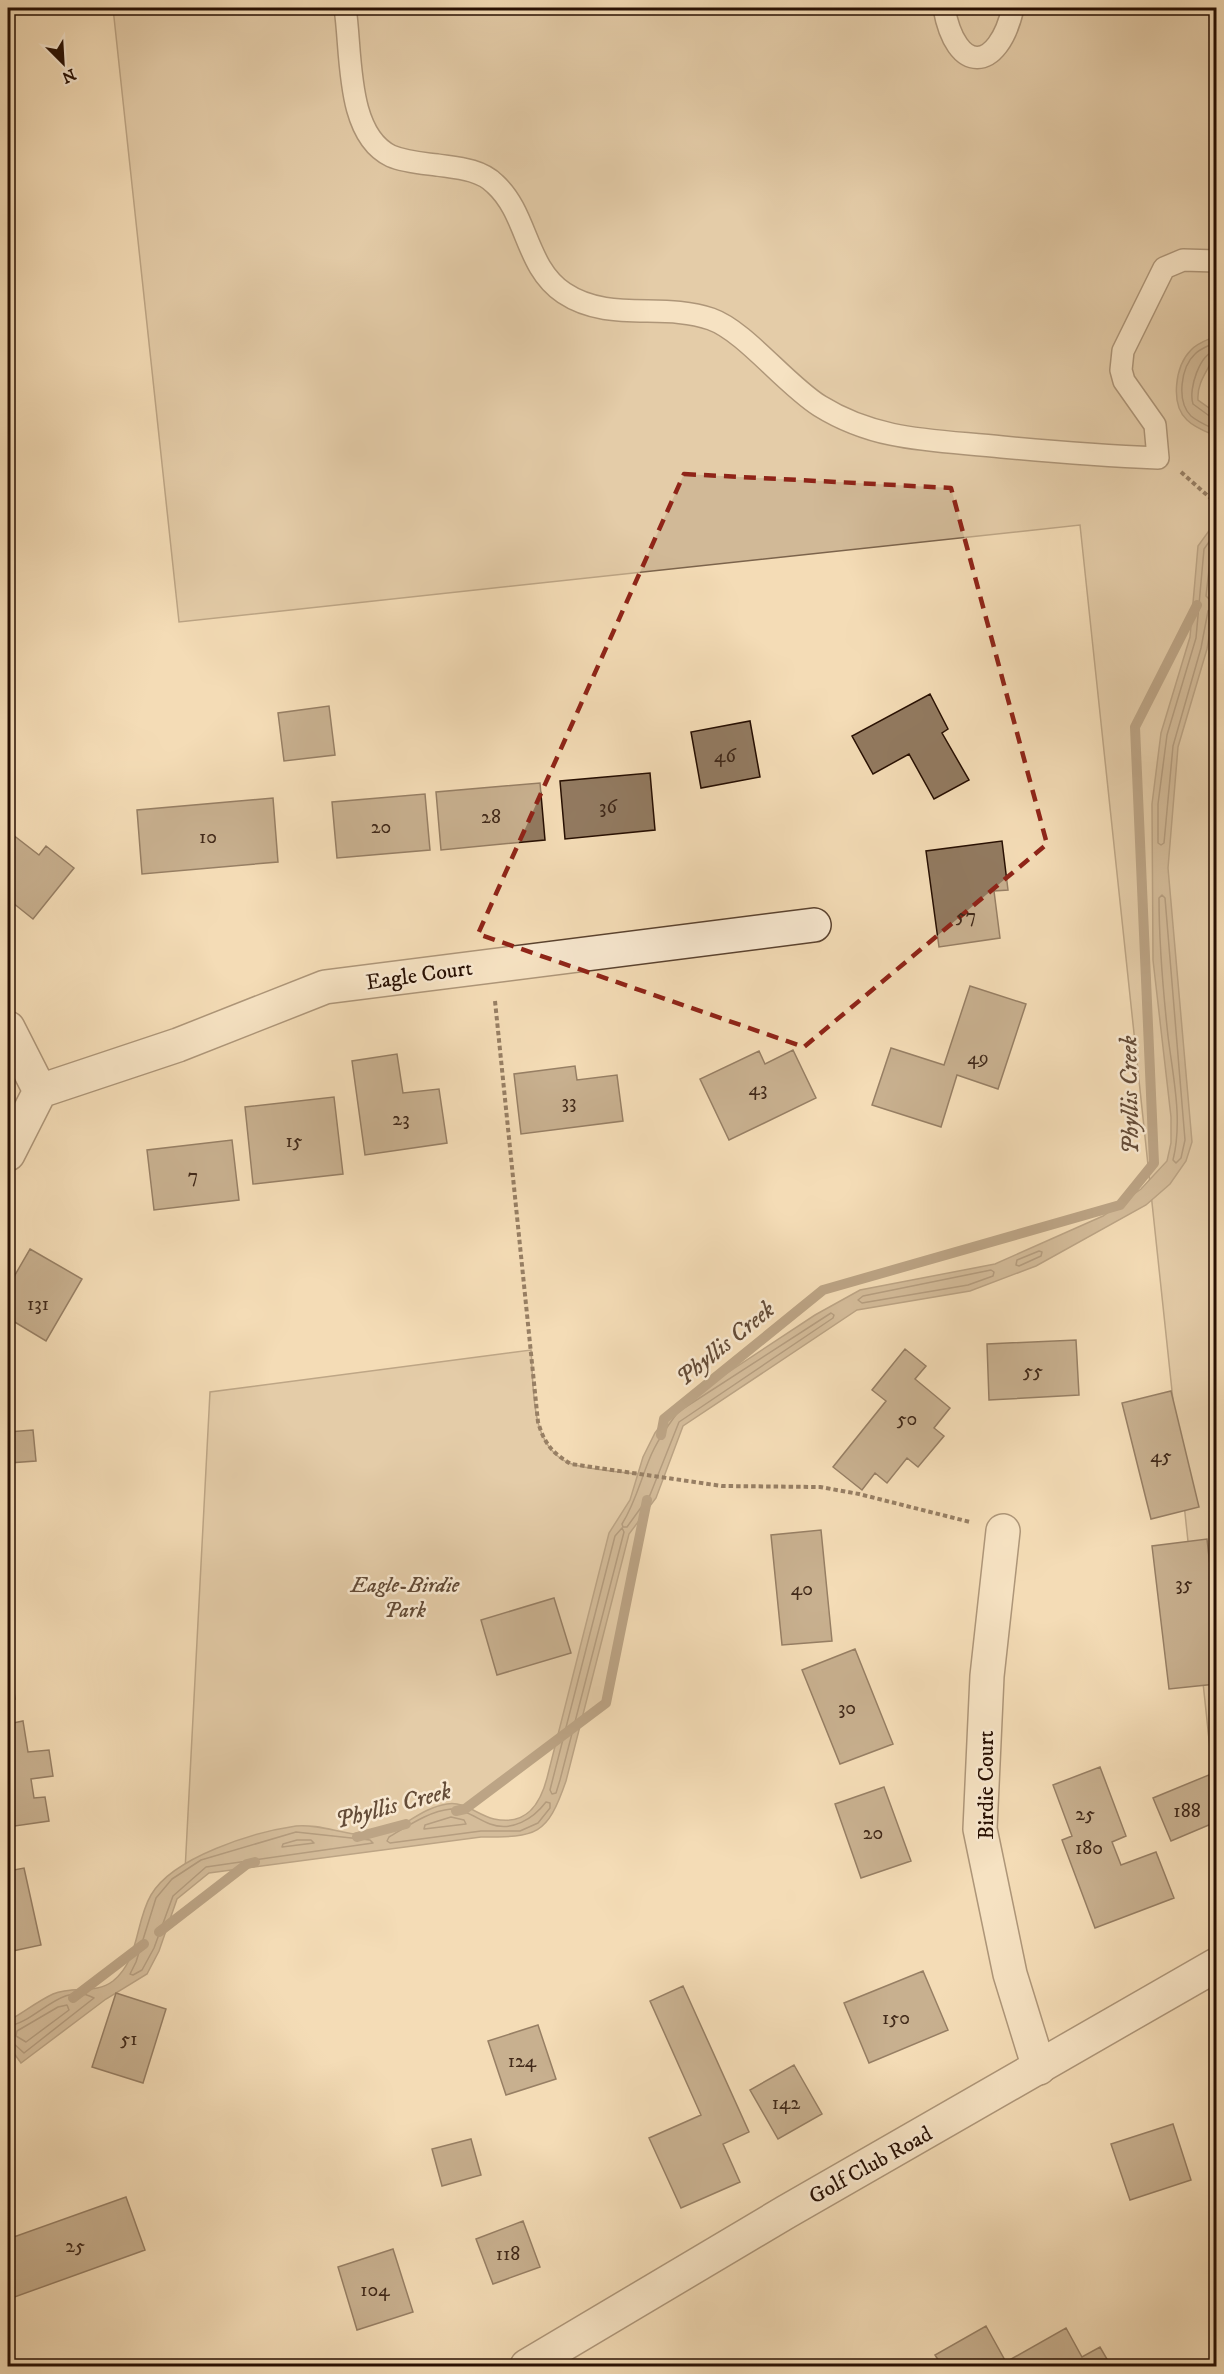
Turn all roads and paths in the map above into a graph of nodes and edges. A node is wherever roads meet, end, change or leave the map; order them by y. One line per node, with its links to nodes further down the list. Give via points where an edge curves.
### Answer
1 (345, 8): 5 (lane, via 359,119 368,134 389,155 478,173 493,182 514,209 534,258 547,278 563,292 606,309 681,313 714,320 742,338 787,382 820,406 884,435 1076,455)
2 (944, 8): 3 (lane, via 954,43 962,52 984,56 1002,41)
3 (1013, 8)
4 (1216, 261): 5 (lane, via 1183,260 1164,268 1123,351 1124,381 1155,425)
5 (1158, 458): 6 (path, via 1173,465)
6 (1216, 503)
7 (814, 925): 8 (street, Eagle Court)
8 (491, 965): 10 (street, Eagle Court, via 325,987 178,1045); 12 (path, via 538,1422 543,1439 555,1455 571,1464 722,1486 820,1487)
9 (8, 1028): 10 (street)
10 (40, 1091): 11 (street)
11 (8, 1154)
12 (1003, 1531): 14 (street, Birdie Court, via 987,1676 980,1829 1010,1974)
13 (1216, 1965): 14 (street, Golf Club Road)
14 (1039, 2068): 15 (street, Golf Club Road, via 776,2218)
15 (527, 2367)

